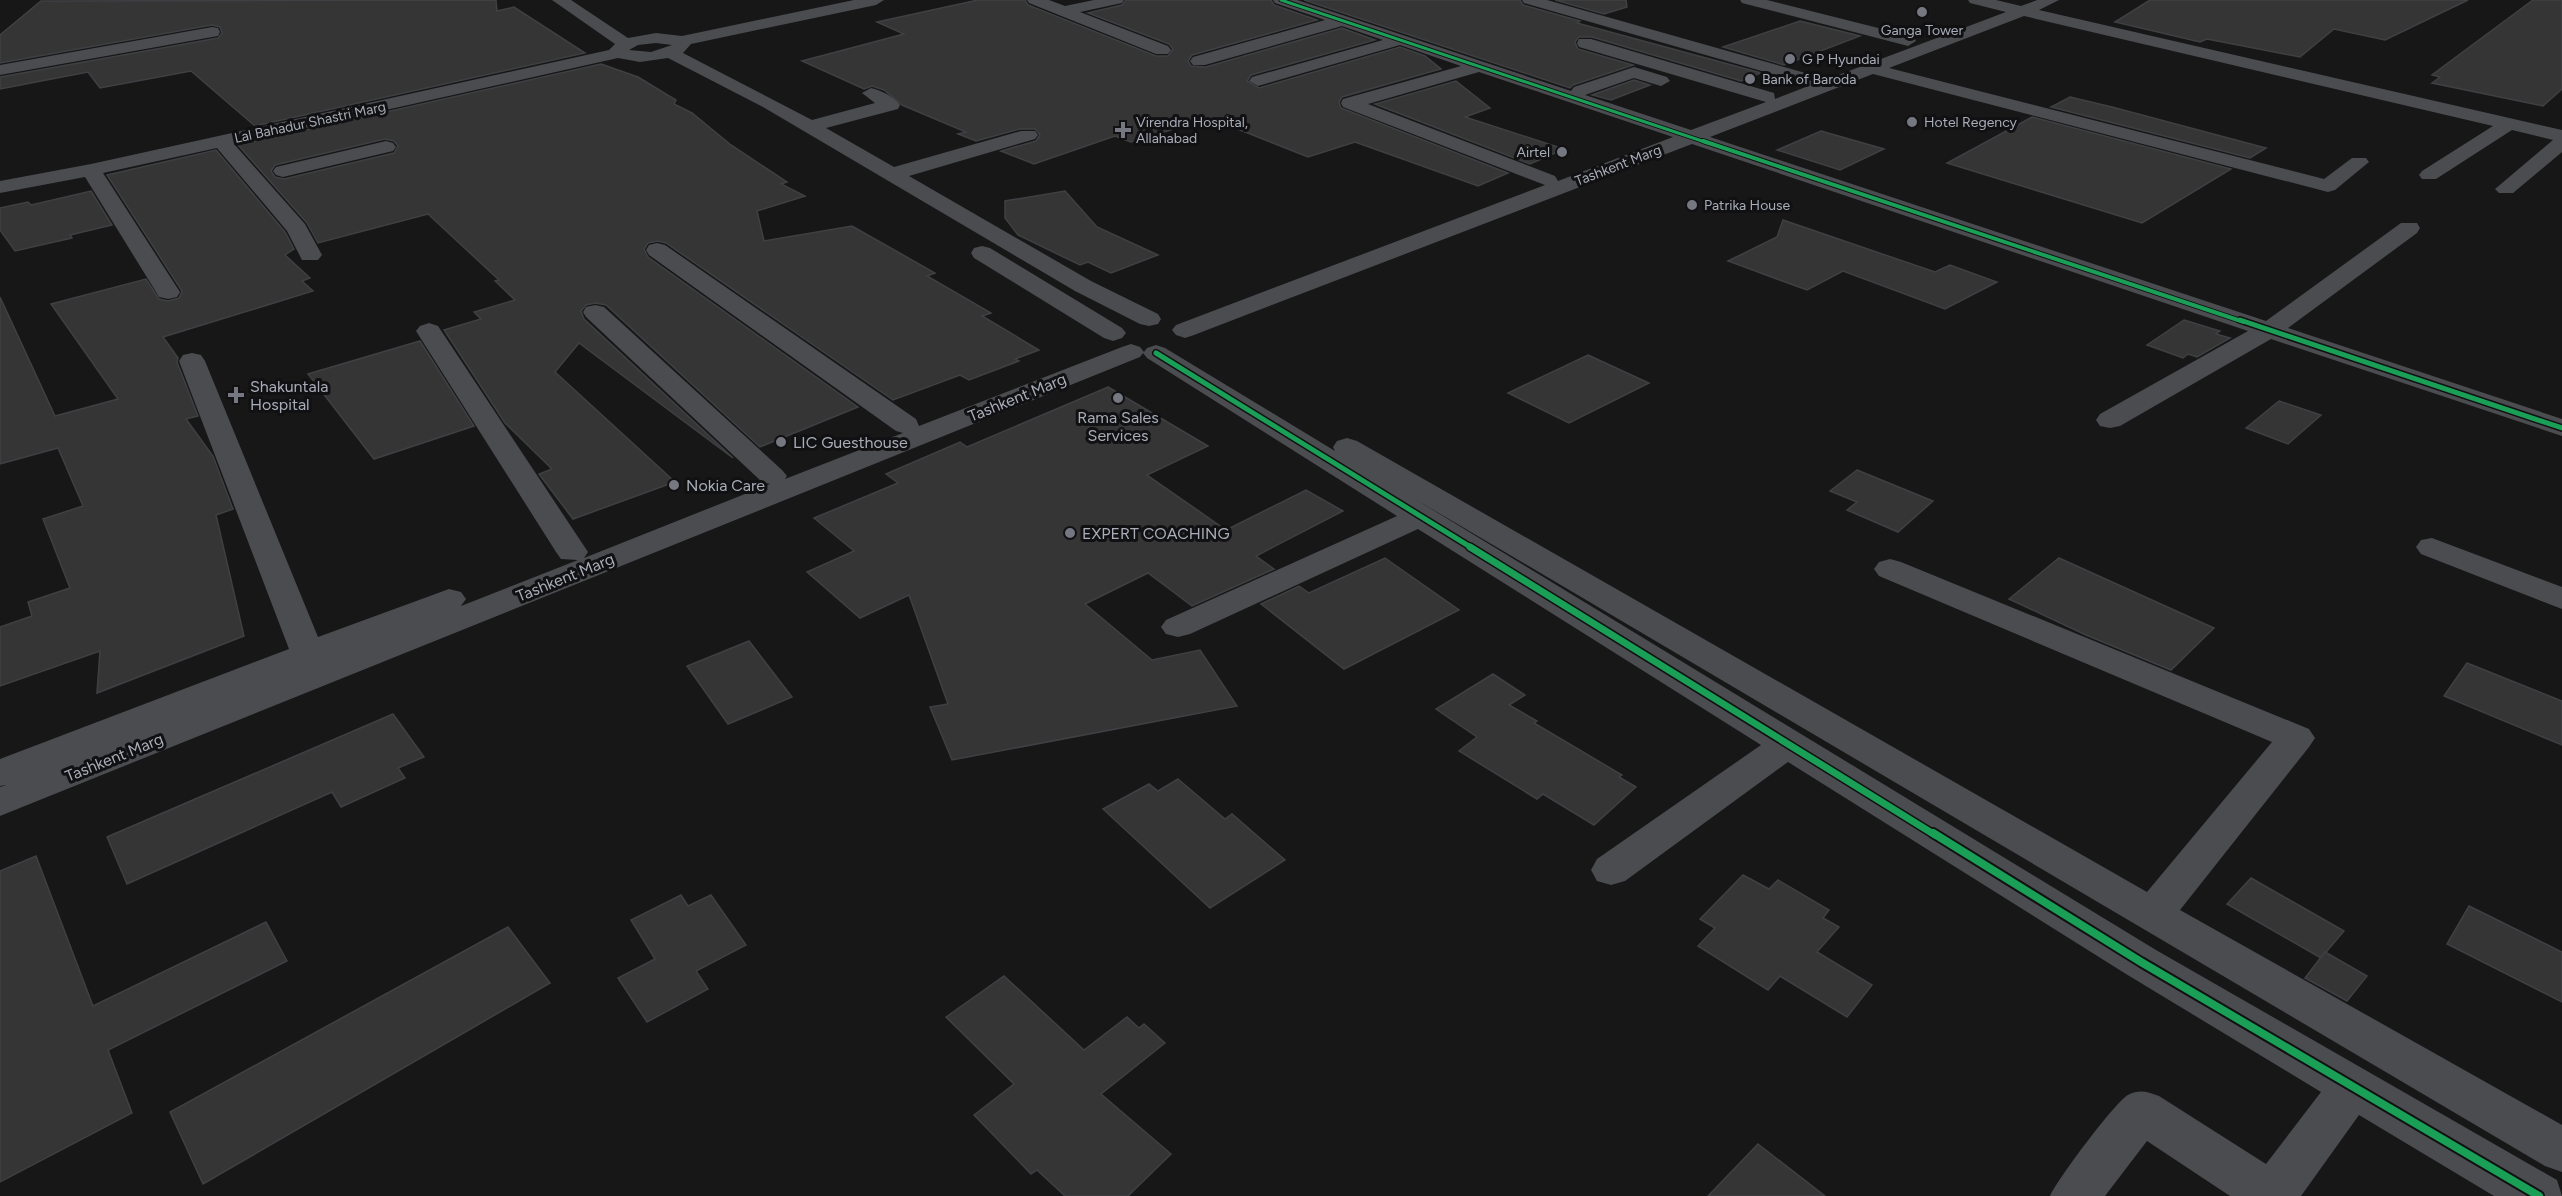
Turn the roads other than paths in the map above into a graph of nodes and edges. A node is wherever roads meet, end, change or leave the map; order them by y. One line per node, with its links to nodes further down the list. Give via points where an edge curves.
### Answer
1 (560, 0): 19 (street)
2 (585, 0): 18 (street)
3 (869, 0): 18 (street)
4 (1035, 0): 12 (street)
5 (1116, 0): 12 (street)
6 (1281, 0): 13 (street)
7 (1530, 0): 28 (street)
8 (1748, 0): 16 (street)
9 (1976, 0): 11 (street)
10 (2051, 0): 11 (street, Tashkent Marg)
11 (2012, 5): 16 (street, Tashkent Marg); 25 (street, Tashkent Marg); 34 (street)
12 (1064, 11): 20 (street)
13 (1344, 20): 15 (street); 21 (street)
14 (212, 32): 26 (street)
15 (1401, 40): 24 (street); 29 (street)
16 (1908, 41): 28 (street, Tashkent Marg)
17 (1585, 43): 23 (street)
18 (662, 47): 19 (street, Lal Bahadur Shastri Marg); 35 (street); 49 (street)
19 (622, 49): 33 (street, Lal Bahadur Shastri Marg)
20 (1162, 50)
21 (1199, 61)
22 (1524, 63): 27 (street, via 1588,88)
23 (1656, 64): 27 (street); 30 (street)
24 (1480, 66): 36 (street); 46 (street, via 1350,104)
25 (1874, 69): 36 (street, Tashkent Marg); 41 (street, via 2328,186)
26 (0, 70)
27 (1634, 72): 30 (street, via 1700,92)
28 (1810, 80): 32 (street, Tashkent Marg)
29 (1258, 81)
30 (1723, 84): 32 (street)
31 (871, 93): 35 (street, via 891,105)
32 (1767, 97): 36 (street, Tashkent Marg)
33 (349, 113): 39 (street, Lal Bahadur Shastri Marg); 43 (street, via 379,140)
34 (2510, 123): 38 (street); 40 (street)
35 (810, 126): 44 (street)
36 (1684, 134): 46 (street, Tashkent Marg); 56 (street); 58 (street, Tashkent Marg)
37 (1028, 135): 44 (street)
38 (2489, 137): 40 (street); 45 (street)
39 (221, 141): 42 (street, Lal Bahadur Shastri Marg); 53 (street, via 297,229)
40 (2558, 143): 48 (street)
41 (2359, 162)
42 (91, 170): 47 (street, Lal Bahadur Shastri Marg); 54 (street)
43 (283, 171)
44 (892, 174): 58 (street, via 1083,286)
45 (2429, 175)
46 (1548, 180): 58 (street, Tashkent Marg)
47 (0, 187)
48 (2506, 189)
49 (906, 206)
50 (2409, 228): 56 (street)
51 (966, 243): 58 (street)
52 (657, 250): 61 (street)
53 (310, 255)
54 (168, 292)
55 (595, 312): 63 (street)
56 (2269, 330): 60 (street); 62 (street)
57 (429, 331): 66 (street)
58 (1150, 338): 61 (street, Tashkent Marg); 64 (street); 73 (street, Tashkent Marg); 75 (street)
59 (192, 361): 70 (street)
60 (2110, 420)
61 (906, 425): 63 (street, Tashkent Marg)
62 (2562, 428)
63 (772, 476): 66 (street, Tashkent Marg)
64 (1420, 517): 69 (street); 71 (street)
65 (2432, 547): 68 (street)
66 (572, 552): 70 (street, Tashkent Marg)
67 (1890, 568): 75 (street, via 2296,738)
68 (2562, 599)
69 (1178, 627)
70 (308, 654): 72 (street, Tashkent Marg)
71 (1788, 744): 74 (street); 76 (street)
72 (0, 773)
73 (0, 802)
74 (1611, 870)
75 (2152, 915): 77 (street)
76 (2352, 1087): 79 (street); 80 (street)
77 (2562, 1150)
78 (2075, 1196): 79 (street, via 2142,1111)
79 (2272, 1196)
80 (2539, 1196)

